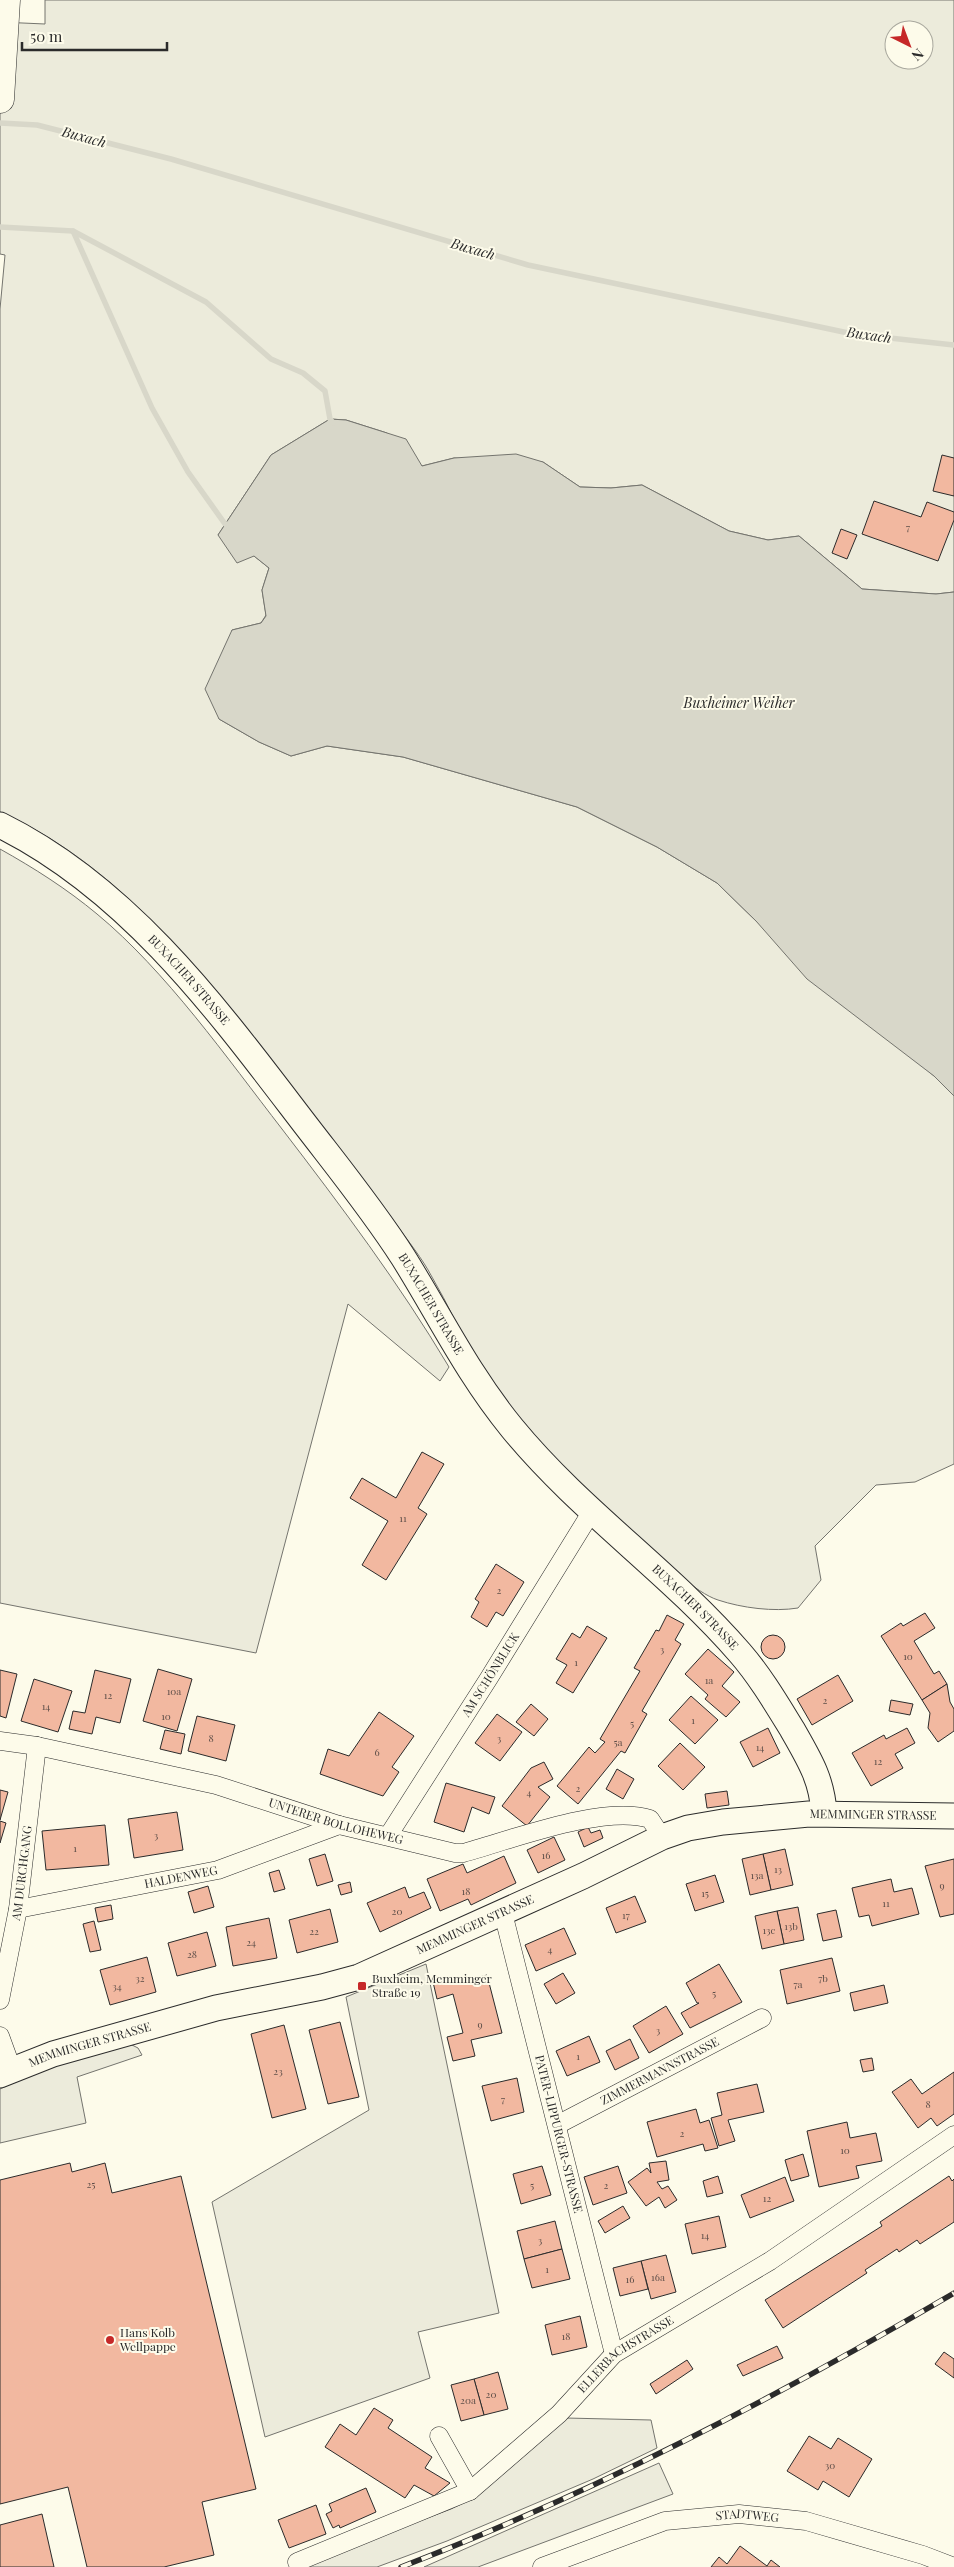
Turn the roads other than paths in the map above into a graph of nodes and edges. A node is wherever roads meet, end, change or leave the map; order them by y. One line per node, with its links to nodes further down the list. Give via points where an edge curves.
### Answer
1 (6, 0): 2 (highway)
2 (0, 99)
3 (0, 825): 4 (street, BUXACHER STRASSE, via 56,856 99,890 143,928 181,971 282,1094 363,1200 402,1256 494,1406)
4 (592, 1511): 7 (street, BUXACHER STRASSE, via 743,1656 777,1705 816,1772); 10 (street, AM SCHÖNBLICK)
5 (0, 1741): 6 (street, UNTERER BOLLOHEWEG)
6 (37, 1746): 9 (street, UNTERER BOLLOHEWEG, via 216,1785); 12 (street, AM DURCHGANG)
7 (824, 1814): 8 (street, MEMMINGER STRASSE); 11 (street, MEMMINGER STRASSE, via 719,1823 688,1828)
8 (954, 1816)
9 (339, 1825): 10 (street, UNTERER BOLLOHEWEG); 12 (street, HALDENWEG, via 218,1870)
10 (388, 1836): 11 (street, UNTERER BOLLOHEWEG, via 464,1853 559,1826 635,1816 650,1819)
11 (662, 1837): 13 (street, MEMMINGER STRASSE)
12 (18, 1910): 14 (street, AM DURCHGANG)
13 (503, 1913): 17 (street, MEMMINGER STRASSE, via 351,1980 216,2008 53,2054); 18 (street, PATER-LIPPURGER-STRASSE)
14 (0, 2000)
15 (762, 2018): 18 (street, ZIMMERMANNSTRASSE)
16 (0, 2036): 17 (street)
17 (6, 2072)
18 (557, 2125): 20 (street, PATER-LIPPURGER-STRASSE)
19 (954, 2135): 20 (street, ELLERBACHSTRASSE, via 770,2261)
20 (614, 2354): 22 (street, ELLERBACHSTRASSE, via 559,2414)
21 (439, 2436): 22 (street)
22 (470, 2491): 23 (street, ELLERBACHSTRASSE)
23 (297, 2562)
24 (542, 2567): 25 (street, STADTWEG, via 665,2521 739,2514 806,2521)
25 (954, 2567)

